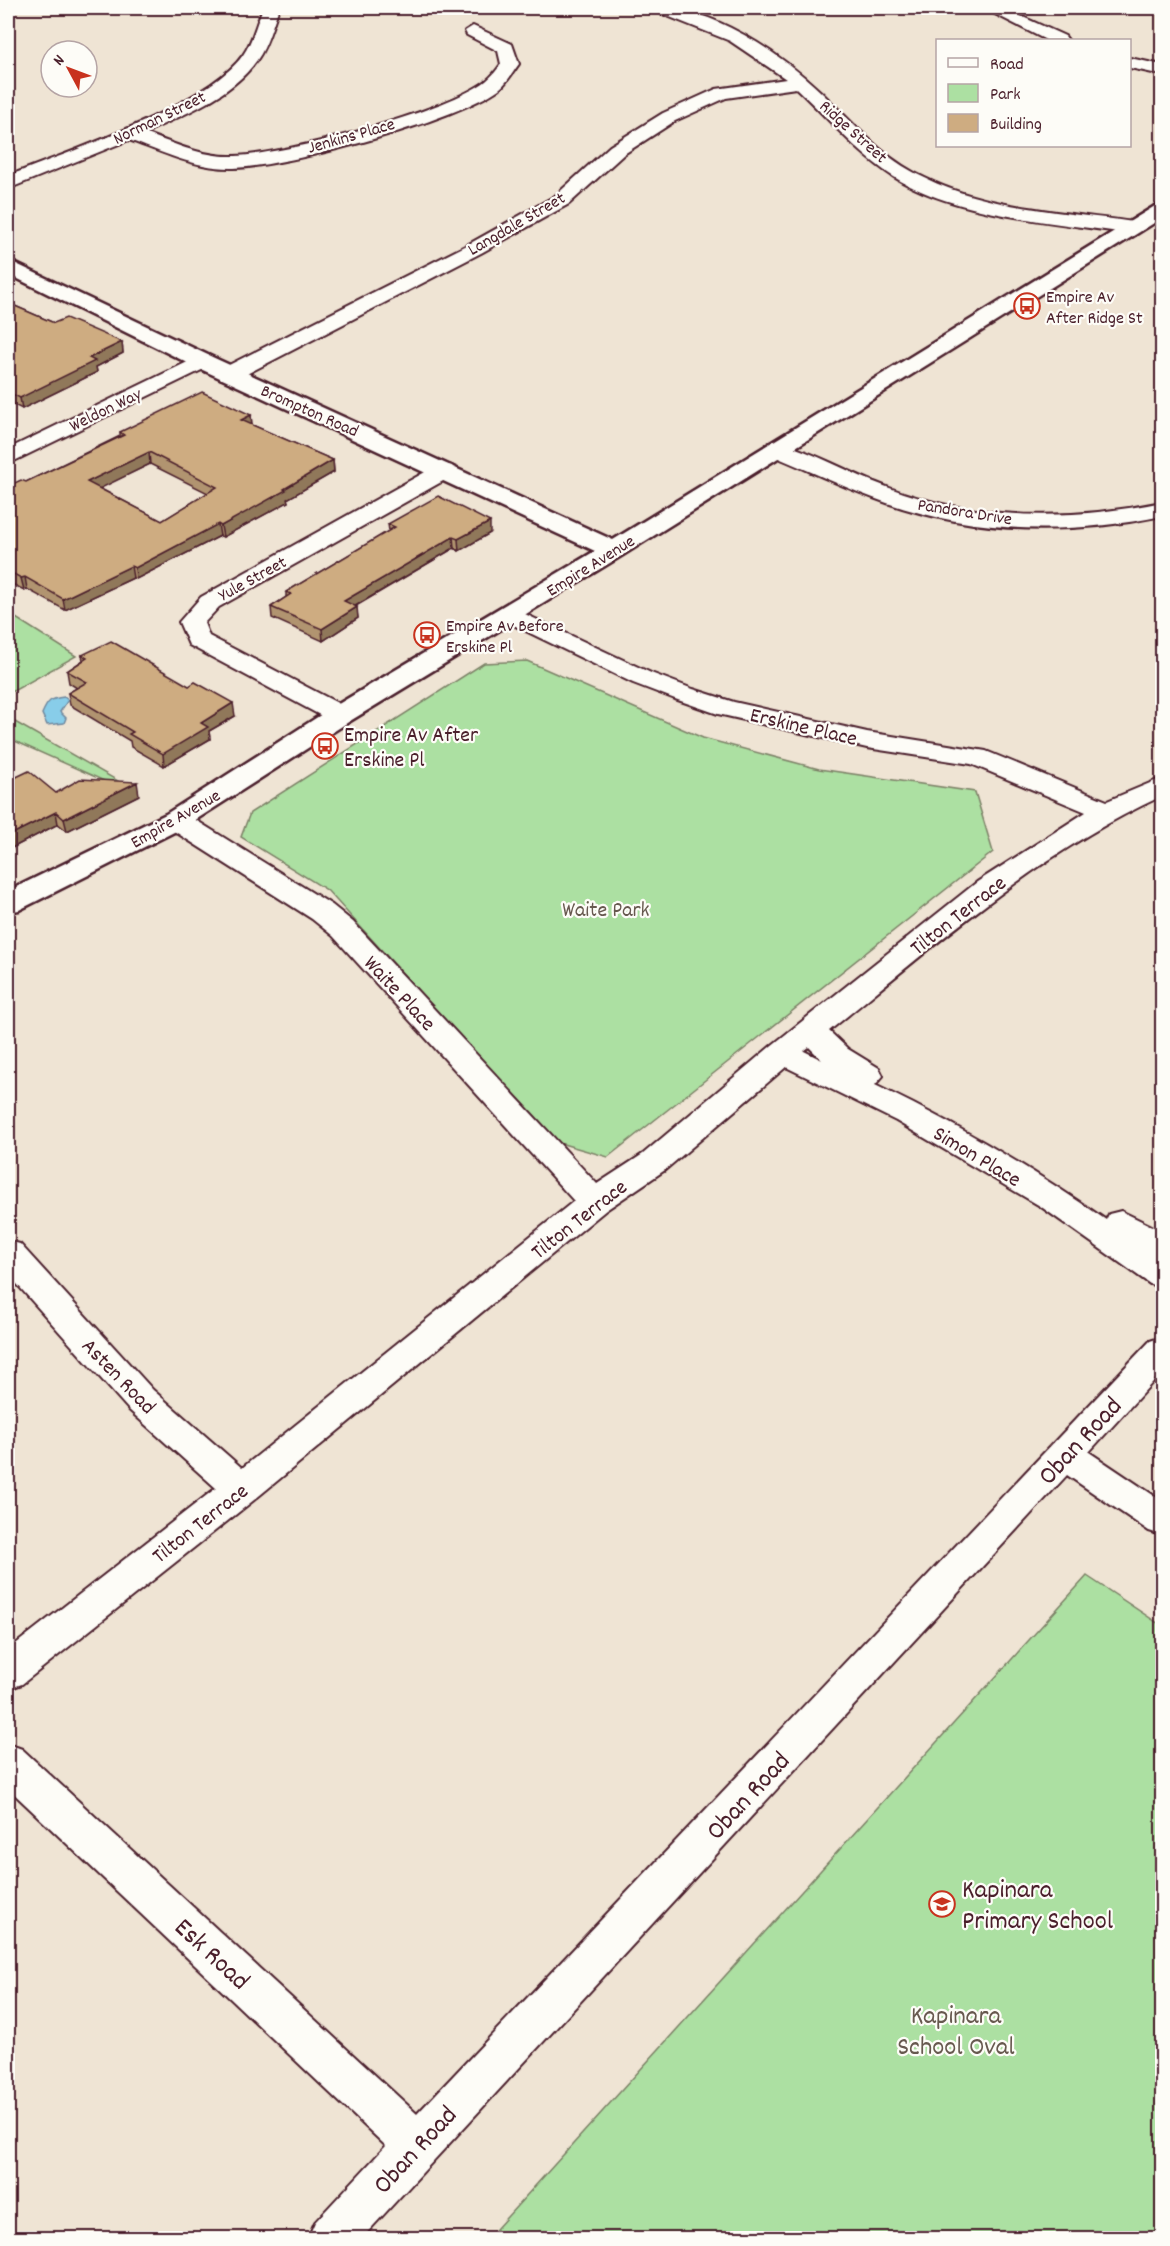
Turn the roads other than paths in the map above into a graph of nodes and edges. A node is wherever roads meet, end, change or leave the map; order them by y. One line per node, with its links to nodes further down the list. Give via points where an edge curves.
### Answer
1 (271, 8): 9 (street, Norman Street, via 250,59 220,87)
2 (663, 8): 8 (street, Ridge Street, via 700,19 755,46)
3 (991, 8): 5 (street)
4 (473, 31): 9 (street, Jenkins Place, via 506,48 510,64 492,86 454,104 393,123 266,158 233,162 199,158)
5 (1057, 39)
6 (1131, 63): 7 (street)
7 (1162, 70)
8 (800, 81): 12 (street, Ridge Street, via 876,154 918,182 1012,208); 15 (street, Langdale Street, via 722,93 669,117 617,150 562,200)
9 (128, 134): 10 (street, Norman Street)
10 (8, 183)
11 (1162, 210): 12 (street, Empire Avenue)
12 (1133, 228): 16 (street, Empire Avenue)
13 (8, 266): 14 (street, Brompton Road)
14 (202, 361): 15 (street, Brompton Road); 17 (street, Weldon Way)
15 (229, 374): 18 (street, Brompton Road)
16 (777, 449): 19 (street, Pandora Drive, via 910,503 954,513 1013,520 1076,521); 20 (street, Empire Avenue)
17 (8, 457)
18 (444, 471): 20 (street, Brompton Road); 22 (street, Yule Street, via 210,602 191,622 198,640)
19 (1162, 509)
20 (614, 550): 21 (street, Empire Avenue)
21 (510, 614): 22 (street, Empire Avenue); 24 (street, Erskine Place, via 622,669 684,694 727,708 867,740 976,757)
22 (340, 715): 25 (street, Empire Avenue)
23 (1162, 786): 24 (street, Tilton Terrace)
24 (1107, 811): 27 (street, Tilton Terrace, via 987,888)
25 (176, 820): 26 (street, Empire Avenue); 29 (street, Waite Place, via 322,912 343,930)
26 (8, 903)
27 (810, 1030): 28 (street, Tilton Terrace); 30 (street, Simon Place, via 857,1071)
28 (782, 1053): 29 (street, Tilton Terrace, via 654,1162); 32 (street, Simon Place, via 907,1113 1051,1198)
29 (594, 1202): 35 (street, Tilton Terrace)
30 (1162, 1246)
31 (8, 1253): 35 (street, Asten Road, via 141,1400)
32 (1162, 1275)
33 (1162, 1350): 34 (street, Oban Road)
34 (1066, 1455): 36 (street); 39 (street, Oban Road)
35 (241, 1490): 37 (street, Tilton Terrace)
36 (1162, 1520)
37 (8, 1672)
38 (8, 1762): 39 (street, Esk Road)
39 (418, 2145): 40 (street, Oban Road)
40 (331, 2238)

